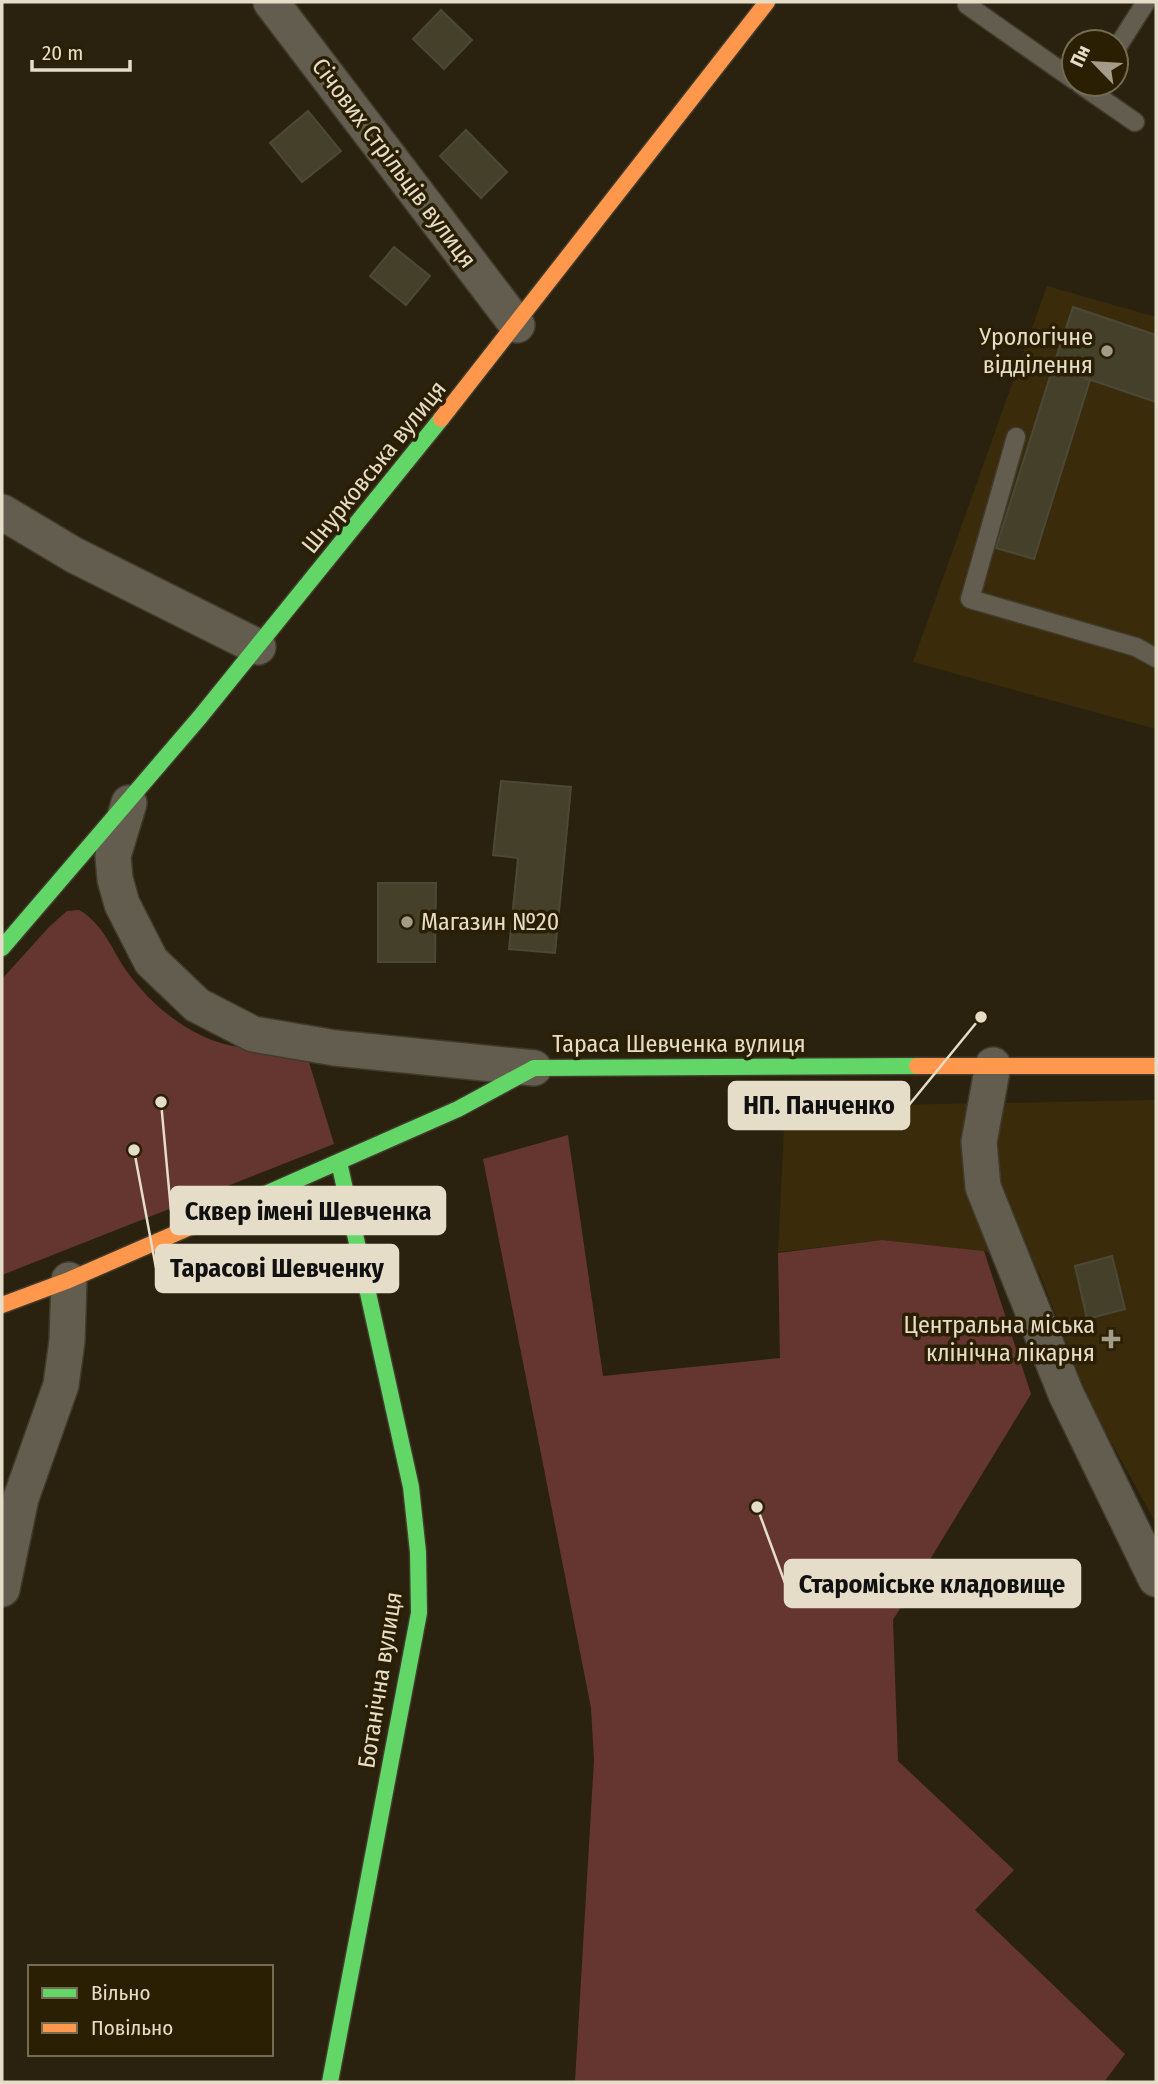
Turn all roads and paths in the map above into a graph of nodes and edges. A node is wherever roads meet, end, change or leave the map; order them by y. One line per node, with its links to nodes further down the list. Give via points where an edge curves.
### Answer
1 (271, 2): 9 (street, Січових Стрільців вулиця)
2 (766, 2): 9 (street, Шнурковська вулиця)
3 (969, 2): 6 (lane, via 967,5)
4 (1146, 2): 5 (lane)
5 (1129, 28)
6 (1060, 70)
7 (1104, 98): 8 (lane)
8 (1135, 122)
9 (517, 325): 12 (street, Шнурковська вулиця)
10 (1016, 437): 13 (lane, via 970,599 1136,647)
11 (2, 512): 12 (street, via 74,555)
12 (258, 647): 14 (street, Шнурковська вулиця)
13 (1156, 659)
14 (129, 803): 15 (street, Шнурковська вулиця); 18 (street, via 113,856 122,904 151,961 197,1005 253,1034 335,1048)
15 (2, 948)
16 (993, 1065): 17 (street, Тараса Шевченка вулиця); 18 (street, Тараса Шевченка вулиця); 22 (street, via 978,1142 984,1187 1066,1394)
17 (1156, 1066)
18 (534, 1068): 19 (street, Тараса Шевченка вулиця, via 458,1109)
19 (339, 1162): 20 (street, Тараса Шевченка вулиця); 24 (street, Ботанічна вулиця, via 411,1487 419,1613)
20 (69, 1280): 21 (street, Тараса Шевченка вулиця); 23 (street, via 61,1385 21,1498)
21 (2, 1305)
22 (1156, 1579)
23 (2, 1589)
24 (330, 2082)

